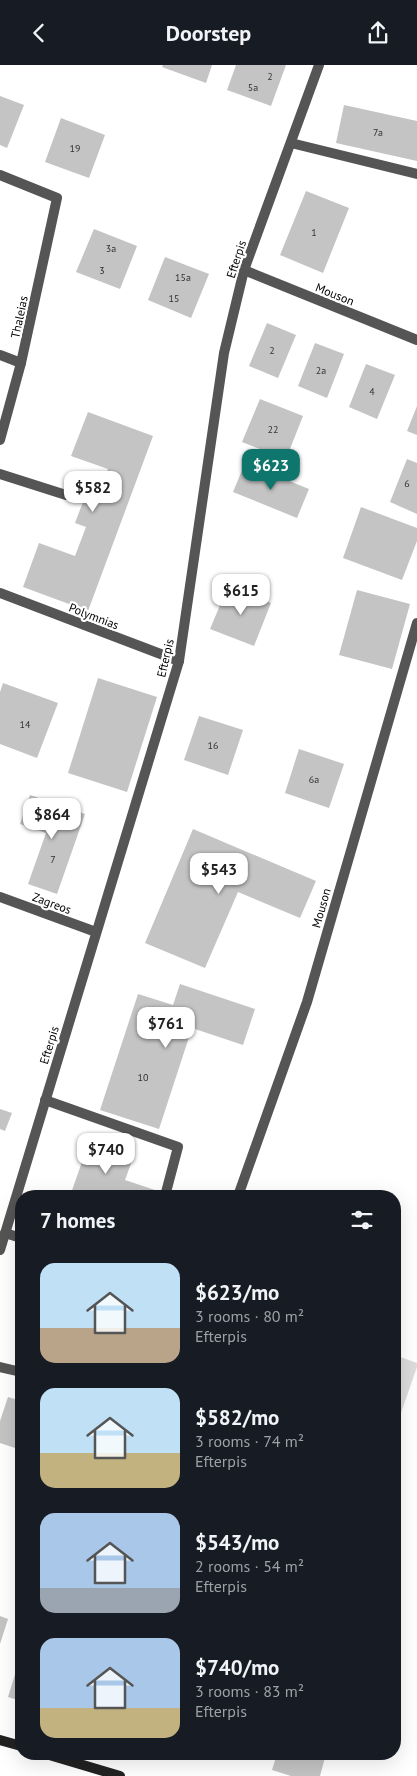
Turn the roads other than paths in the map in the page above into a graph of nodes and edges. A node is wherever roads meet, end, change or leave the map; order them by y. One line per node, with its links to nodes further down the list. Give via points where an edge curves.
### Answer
1 (319, 65): 2 (street, Efterpis)
2 (291, 143): 3 (street); 5 (street, Efterpis)
3 (417, 173)
4 (0, 175): 8 (street, Thaleias, via 57,198)
5 (244, 270): 6 (street, Mouson); 14 (street, Efterpis, via 224,353)
6 (417, 340)
7 (0, 355): 8 (street)
8 (21, 363): 9 (street, Thaleias)
9 (0, 440)
10 (0, 474): 11 (street)
11 (66, 495)
12 (0, 593): 14 (street, Polymnias)
13 (417, 623): 20 (street, Mouson, via 306,1001)
14 (180, 661): 16 (street, Efterpis)
15 (0, 897): 16 (street, Zagreos)
16 (96, 932): 17 (street, Efterpis)
17 (45, 1099): 18 (street, Efterpis); 19 (street, via 178,1147)
18 (16, 1190)
19 (167, 1190)
20 (240, 1190)
21 (15, 1194): 22 (street, Efterpis)
22 (3, 1232): 23 (street); 24 (street, Efterpis)
23 (15, 1236)
24 (0, 1249)
25 (0, 1367): 26 (street)
26 (15, 1371)
27 (0, 1740): 28 (main road)
28 (15, 1744)
29 (66, 1760): 30 (main road)
30 (120, 1776)

